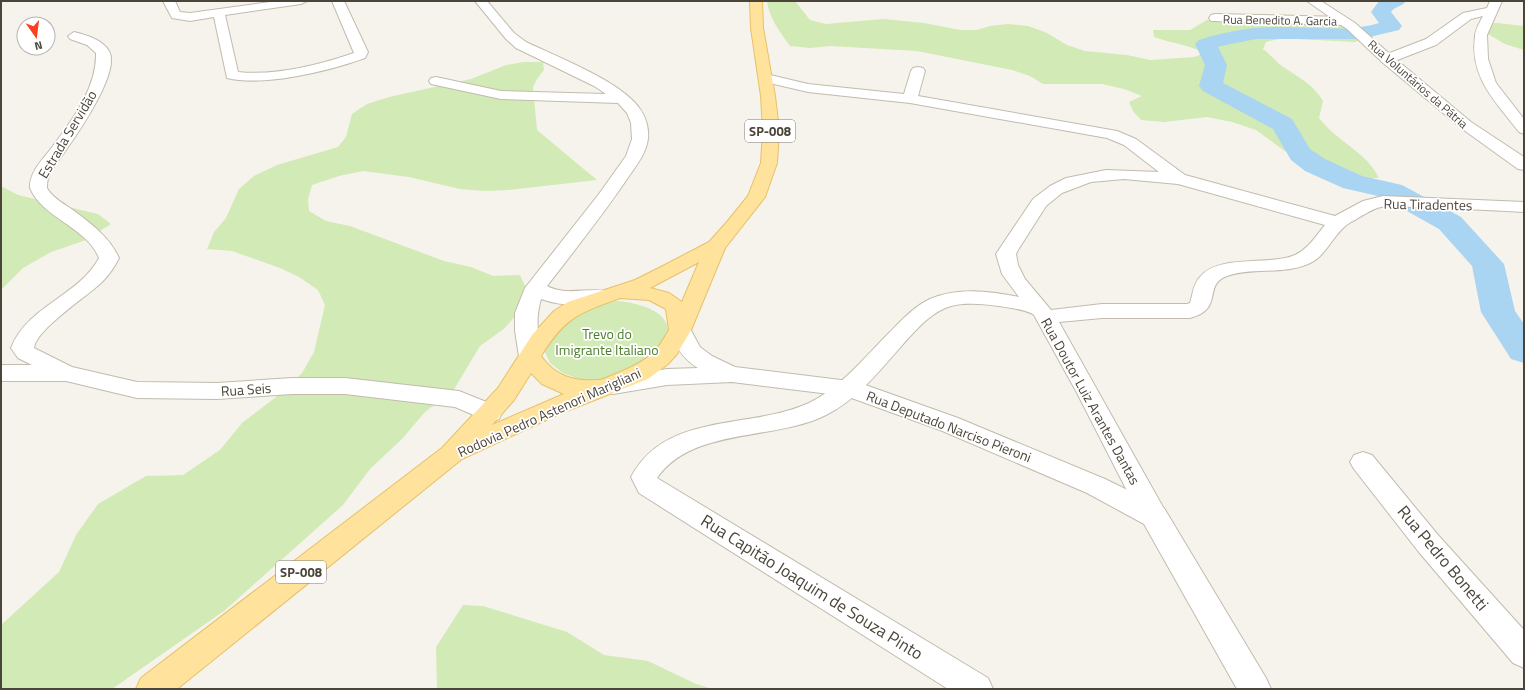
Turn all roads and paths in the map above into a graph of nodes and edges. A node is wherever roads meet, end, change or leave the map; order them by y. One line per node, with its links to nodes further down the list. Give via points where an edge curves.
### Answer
1 (169, 1): 8 (street, via 176,16)
2 (294, 1): 8 (street)
3 (338, 1): 8 (street, via 362,52 360,55 341,62 261,76 232,74)
4 (481, 1): 18 (street, via 510,36 521,45 599,83)
5 (756, 1): 14 (main road, Rodovia Pedro Astenori Marigliani / SP-008, via 757,28)
6 (1313, 1): 10 (street, Rua Voluntários da Pátria)
7 (1494, 6): 12 (street, via 1467,16 1431,42); 20 (street, via 1481,35 1481,59 1489,84)
8 (219, 14)
9 (1215, 18): 10 (street, Rua Benedito A. Garcia)
10 (1348, 24): 12 (street, Rua Voluntários da Pátria)
11 (74, 36): 32 (street, Estrada Servidão, via 92,42 103,52 104,64 86,108 42,172 38,190 91,233 107,251 109,258 95,278 32,330 22,343 26,353)
12 (1387, 59): 21 (street, Rua Voluntários da Pátria, via 1466,126)
13 (918, 72): 19 (street)
14 (766, 78): 16 (street); 17 (main road, Rodovia Pedro Astenori Marigliani / SP-008)
15 (436, 81): 18 (street, via 501,95)
16 (808, 88): 17 (street); 19 (street)
17 (768, 96): 25 (main road, Rodovia Pedro Astenori Marigliani / SP-008, via 769,163 756,197)
18 (622, 99): 26 (street, via 634,111 639,123 640,139 634,156)
19 (910, 99): 22 (street, via 1111,134 1130,142)
20 (1524, 129)
21 (1524, 165)
22 (1179, 179): 24 (street); 28 (street, Rua Doutor Luiz Arantes Dantas, via 1136,173 1099,175 1054,191 1040,202 1006,254 1007,268)
23 (1524, 207): 24 (street, Rua Tiradentes, via 1443,202 1380,202)
24 (1336, 222): 28 (street, via 1314,253 1300,260 1232,269 1211,275 1205,282 1200,306 1197,309)
25 (716, 246): 27 (main road, Rodovia Pedro Astenori Marigliani / SP-008, via 642,284); 29 (main road, Rodovia Pedro Astenori Marigliani / SP-008)
26 (535, 288): 27 (street, via 545,295 573,300); 30 (street, via 526,313)
27 (604, 296): 29 (main road, via 627,292 648,293 665,299 677,310); 30 (main road, Rodovia Pedro Astenori Marigliani / SP-008, via 575,307 561,316)
28 (1042, 312): 35 (street, via 985,298 945,301 927,309 914,320); 39 (street, Rua Doutor Luiz Arantes Dantas)
29 (680, 330): 33 (street, Rua Deputado Narciso Pieroni, via 686,347 692,354); 34 (main road, Rodovia Pedro Astenori Marigliani / SP-008, via 670,349 660,359 640,373)
30 (530, 356): 34 (main road, via 538,369 561,385 579,389); 36 (main road, Rodovia Pedro Astenori Marigliani / SP-008, via 506,394)
31 (1, 373): 32 (street, Rua Seis)
32 (66, 373): 36 (street, Rua Seis, via 137,390 217,391 292,386 352,386 459,399)
33 (732, 374): 34 (street, Rua Deputado Narciso Pieroni, via 667,377); 35 (street, Rua Deputado Narciso Pieroni)
34 (609, 387): 37 (main road, Rodovia Pedro Astenori Marigliani / SP-008, via 551,408)
35 (849, 388): 39 (street, Rua Deputado Narciso Pieroni, via 1009,448 1096,486); 42 (street, Rua Capitão Joaquim de Souza Pinto, via 817,409 795,417 688,442 658,458 644,477 648,486)
36 (490, 413): 37 (main road, Rodovia Pedro Astenori Marigliani / SP-008)
37 (451, 455): 41 (main road, Rodovia Pedro Astenori Marigliani / SP-008)
38 (1363, 462): 40 (street, Rua Pedro Bonetti)
39 (1154, 516): 43 (street, Rua Doutor Luiz Arantes Dantas)
40 (1524, 653)
41 (152, 689)
42 (977, 689)
43 (1255, 689)

